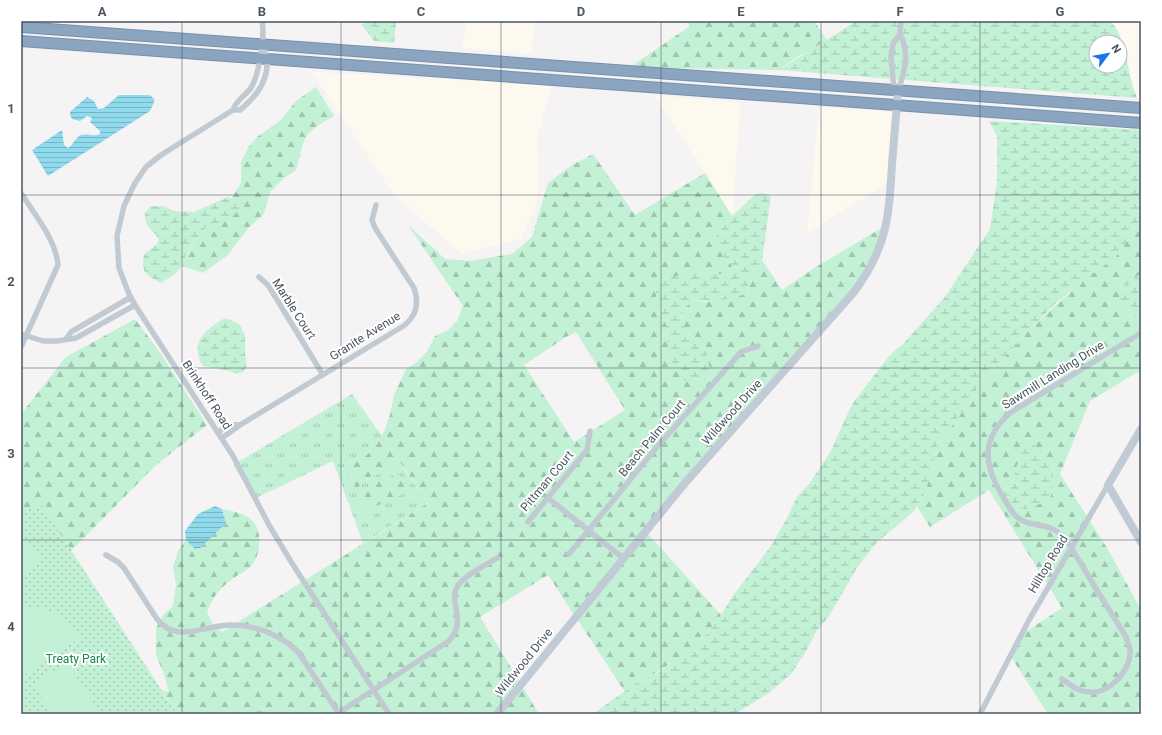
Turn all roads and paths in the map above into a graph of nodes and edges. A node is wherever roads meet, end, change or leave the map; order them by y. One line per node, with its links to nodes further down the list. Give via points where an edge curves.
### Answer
1 (262, 21): 6 (street, Brinkhoff Road)
2 (901, 21): 4 (street)
3 (21, 27): 6 (highway)
4 (900, 34): 10 (street, via 904,43 905,66); 10 (street, via 893,44 891,57)
5 (21, 41): 7 (highway)
6 (262, 44): 7 (street, Brinkhoff Road); 8 (highway)
7 (263, 58): 9 (highway); 13 (street, Brinkhoff Road, via 251,88 235,103); 13 (street, Brinkhoff Road, via 266,78 259,90 240,110)
8 (505, 62): 9 (street); 10 (highway)
9 (503, 76): 11 (highway)
10 (896, 90): 11 (street, Wildwood Drive); 12 (highway)
11 (897, 105): 14 (highway); 41 (street, Wildwood Drive, via 889,211 882,242 867,275 685,483)
12 (1141, 108)
13 (233, 110): 18 (street, Brinkhoff Road, via 161,155 146,168 135,183 124,206 117,236 119,268)
14 (1141, 123)
15 (21, 194): 21 (street, via 54,245 58,265)
16 (376, 205): 25 (street, Granite Avenue, via 372,220 375,228 414,288 417,307 405,325)
17 (259, 277): 25 (street, Marble Court, via 268,285)
18 (131, 298): 19 (street, Brinkhoff Road); 22 (street, via 71,332)
19 (135, 305): 22 (street, via 76,338); 29 (street, Brinkhoff Road)
20 (1141, 333): 37 (street, Sawmill Landing Drive, via 1010,413 997,427 991,439 988,450 990,471 994,482 1016,516 1025,522 1053,528)
21 (24, 335): 22 (street, via 43,341); 24 (street)
22 (66, 339)
23 (758, 346): 34 (street, Beach Palm Court, via 741,352 657,447)
24 (21, 347)
25 (323, 375): 26 (street, Granite Avenue)
26 (240, 425): 29 (street, Granite Avenue, via 235,423); 30 (street, Granite Avenue)
27 (1141, 429): 31 (street, Hilltop Road)
28 (590, 431): 32 (street, Pittman Court, via 587,450)
29 (218, 432): 30 (street, Brinkhoff Road)
30 (222, 438): 43 (street, Brinkhoff Road, via 269,525)
31 (1108, 485): 35 (street); 37 (street, Hilltop Road)
32 (548, 498): 33 (street, Pittman Court); 34 (street)
33 (528, 522)
34 (589, 531): 38 (street, Beach Palm Court); 41 (street)
35 (1138, 532): 36 (street)
36 (1141, 542)
37 (1071, 548): 42 (street, Sawmill Landing Drive, via 1126,637 1130,650 1116,682 1106,689 1095,692 1082,691); 47 (street, Hilltop Road, via 1029,620)
38 (569, 554)
39 (106, 555): 44 (street, via 124,568 157,619 171,631 189,632 242,625 287,642 299,653)
40 (497, 558): 43 (street, via 464,579 456,589 458,622 449,640)
41 (623, 558): 46 (street, Wildwood Drive)
42 (1062, 679)
43 (373, 690): 44 (street); 45 (street, Brinkhoff Road)
44 (339, 713)
45 (389, 714)
46 (497, 714)
47 (980, 714)

